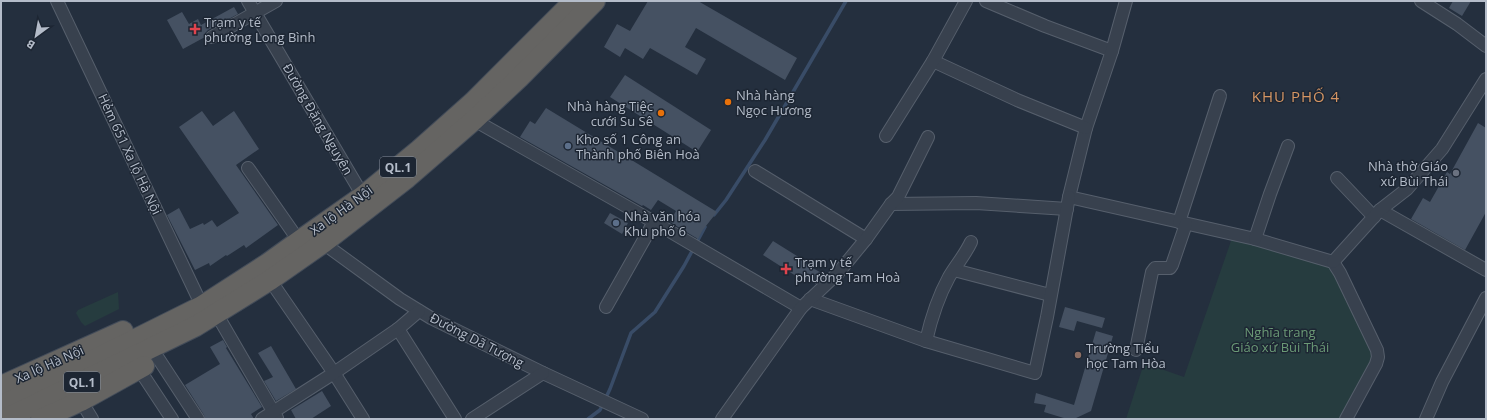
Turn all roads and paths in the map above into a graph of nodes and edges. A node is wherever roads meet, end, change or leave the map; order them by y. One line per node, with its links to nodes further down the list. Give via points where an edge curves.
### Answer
1 (57, 1): 46 (street, Hẻm 651 Xa lộ Hà Nội)
2 (248, 1): 10 (street, Đường Đặng Nguyên)
3 (276, 1): 10 (street)
4 (574, 1): 25 (highway, Xa lộ Hà Nội / QL.1, via 473,102)
5 (595, 1): 17 (highway, via 530,68)
6 (966, 1): 14 (street)
7 (986, 1): 13 (street)
8 (1126, 1): 13 (street)
9 (1421, 1): 12 (street)
10 (256, 14): 11 (street); 25 (street, Đường Đặng Nguyên)
11 (212, 37)
12 (1486, 46)
13 (1112, 51): 18 (street)
14 (933, 61): 18 (street, via 1017,100); 19 (street)
15 (1486, 79): 28 (street, via 1442,149 1407,189)
16 (1220, 96): 30 (street)
17 (474, 120): 29 (street); 35 (highway, via 407,178)
18 (1086, 128): 26 (street)
19 (886, 136)
20 (928, 137): 27 (street, via 902,191)
21 (1288, 146): 31 (street)
22 (248, 168): 33 (street)
23 (755, 171): 32 (street)
24 (1337, 178): 28 (street)
25 (363, 196): 33 (highway, Xa lộ Hà Nội / QL.1)
26 (1068, 203): 27 (street); 30 (street); 40 (street)
27 (891, 204): 32 (street)
28 (1377, 213): 36 (street); 38 (street)
29 (654, 222): 43 (street); 44 (street)
30 (1183, 223): 31 (street); 50 (street, via 1172,265 1170,268 1156,268 1152,272)
31 (1255, 239): 36 (street)
32 (866, 240): 42 (street, via 838,273)
33 (299, 241): 46 (highway, Xa lộ Hà Nội / QL.1)
34 (971, 242): 37 (street)
35 (322, 243): 39 (highway); 45 (street, Đường Dã Tượng)
36 (1333, 262): 69 (street, via 1377,350 1378,357)
37 (954, 270): 40 (street); 48 (street, via 942,290)
38 (1486, 270)
39 (270, 280): 46 (highway); 52 (street)
40 (1050, 295): 48 (street, via 1035,373)
41 (1486, 298): 70 (street, via 1442,382)
42 (810, 299): 44 (street); 48 (street)
43 (606, 307)
44 (801, 308): 68 (street)
45 (419, 311): 47 (street); 53 (street, Đường Dã Tượng)
46 (200, 315): 49 (highway, QL.1); 49 (highway, Xa lộ Hà Nội, via 177,346); 54 (highway, Xa lộ Hà Nội, via 159,316); 57 (street, Hẻm 651 Xa lộ Hà Nội)
47 (398, 329): 52 (street); 65 (street)
48 (926, 341)
49 (155, 345): 51 (highway, Xa lộ Hà Nội); 56 (highway, QL.1); 58 (highway, QL.1); 62 (street)
50 (1136, 350)
51 (139, 369): 55 (highway, Xa lộ Hà Nội); 61 (street)
52 (334, 373): 57 (street); 64 (street)
53 (543, 373): 66 (street); 67 (street, Đường Dã Tượng)
54 (1, 386)
55 (81, 401): 59 (highway, Xa lộ Hà Nội); 60 (street)
56 (1, 406)
57 (275, 416): 63 (street)
58 (5, 419)
59 (42, 419)
60 (92, 419)
61 (172, 419)
62 (198, 419)
63 (262, 419)
64 (363, 419)
65 (455, 419)
66 (472, 419)
67 (642, 419)
68 (722, 419)
69 (1346, 419)
70 (1426, 419)

